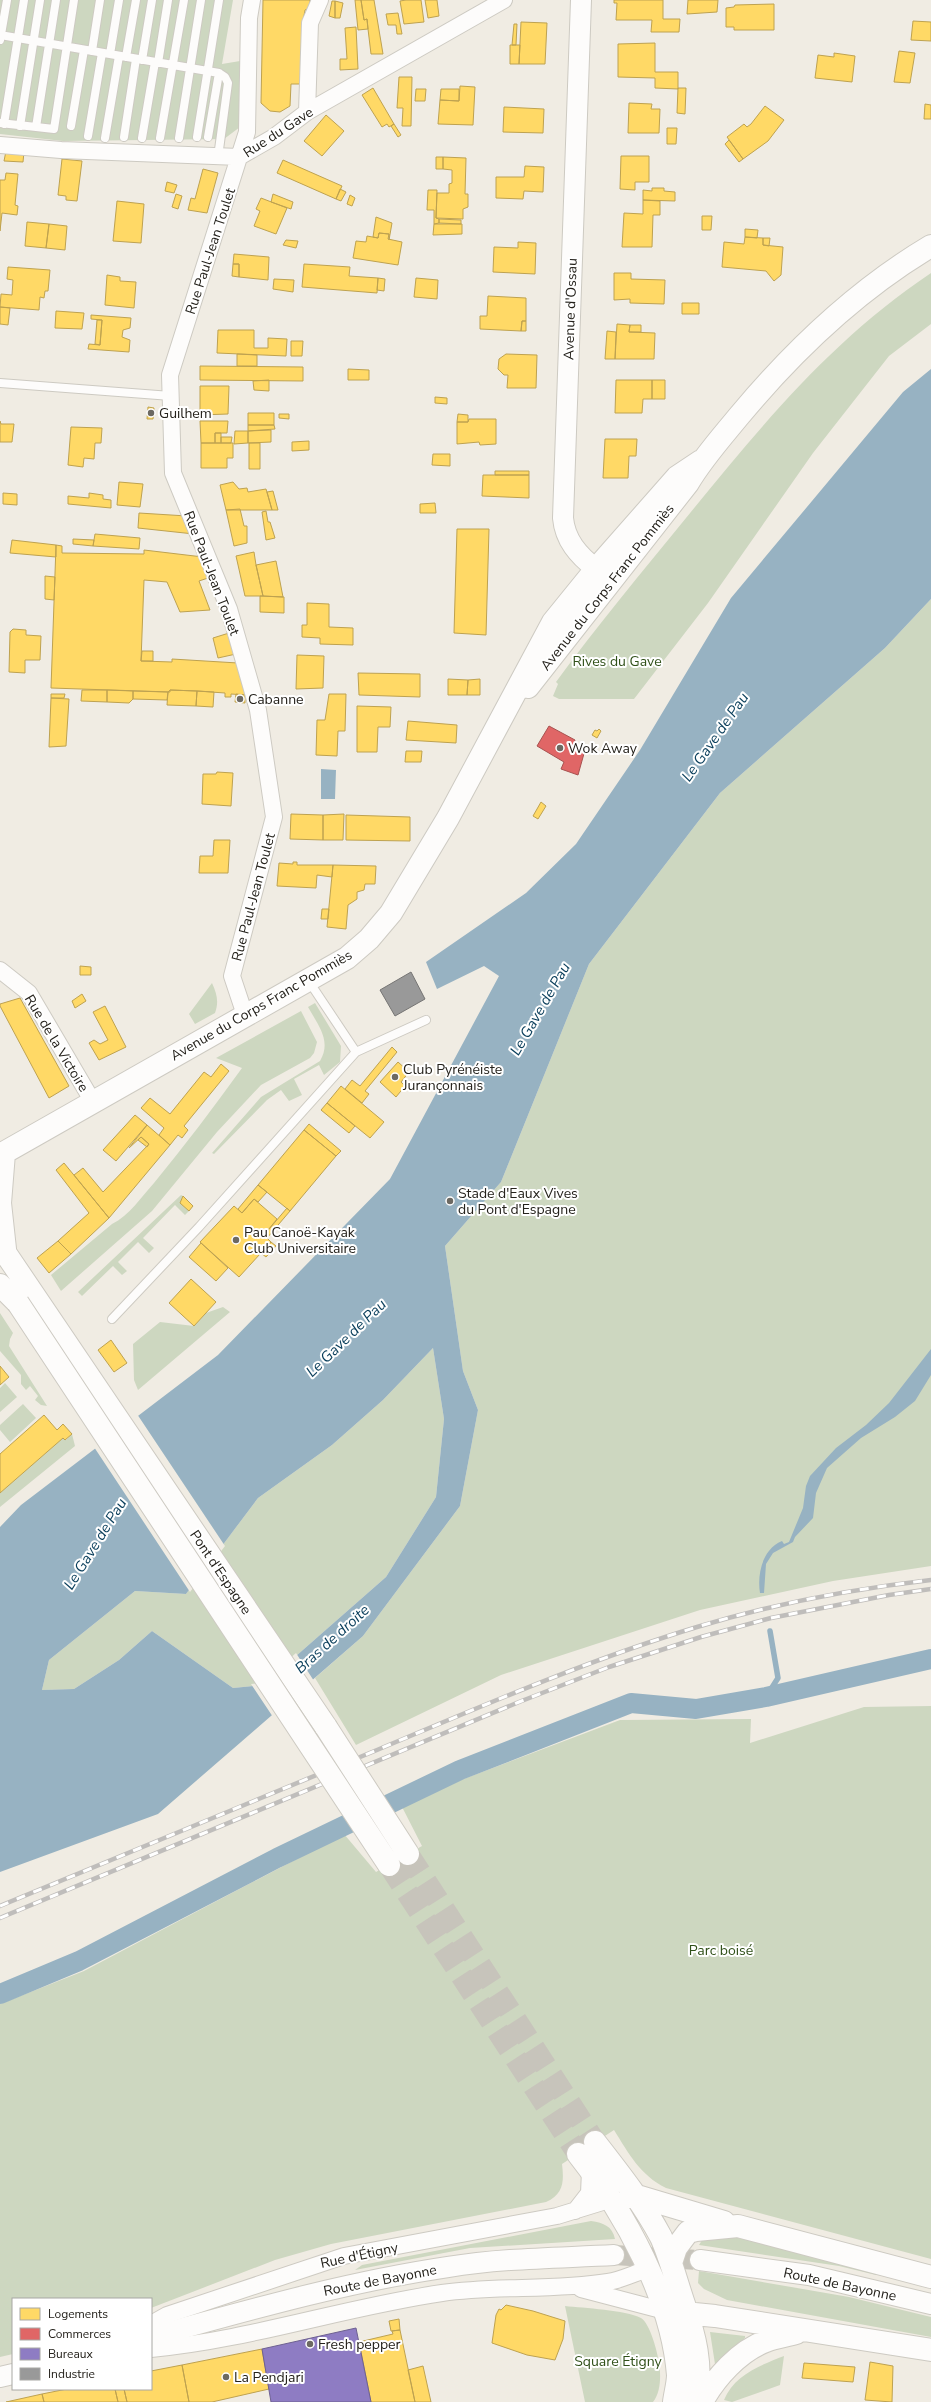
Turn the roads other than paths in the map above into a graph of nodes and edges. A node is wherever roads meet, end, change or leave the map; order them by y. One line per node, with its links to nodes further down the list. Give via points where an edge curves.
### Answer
1 (7, 0): 18 (lane)
2 (24, 0): 19 (lane)
3 (40, 0): 20 (lane)
4 (56, 0): 21 (lane)
5 (74, 0): 22 (lane)
6 (100, 0): 23 (lane)
7 (119, 0): 24 (lane)
8 (136, 0): 25 (lane)
9 (152, 0): 26 (lane)
10 (168, 0): 27 (lane)
11 (184, 0): 28 (lane)
12 (201, 0): 29 (lane)
13 (219, 0): 30 (lane)
14 (252, 0): 47 (street, Rue Paul-Jean Toulet, via 249,18 247,132)
15 (320, 0): 32 (street, via 310,24)
16 (504, 0): 32 (street, Rue du Gave)
17 (582, 0): 52 (street, Avenue d'Ossau, via 563,518 564,530 572,546)
18 (0, 37): 19 (lane)
19 (17, 38): 20 (lane); 33 (lane)
20 (34, 41): 21 (lane); 34 (lane)
21 (49, 44): 22 (lane); 36 (lane)
22 (67, 47): 23 (lane); 36 (lane, via 54,129)
23 (88, 50): 24 (lane); 35 (lane)
24 (106, 54): 25 (lane); 37 (lane)
25 (123, 56): 26 (lane); 40 (lane)
26 (139, 59): 27 (lane); 41 (lane)
27 (156, 62): 28 (lane); 42 (lane)
28 (173, 65): 29 (lane); 43 (lane)
29 (190, 68): 30 (lane); 44 (lane)
30 (208, 71): 31 (lane); 38 (lane)
31 (219, 73): 39 (lane); 46 (lane, via 228,83)
32 (307, 112): 47 (street, Rue du Gave, via 274,137)
33 (2, 124): 34 (lane)
34 (20, 126): 36 (lane)
35 (71, 126)
36 (36, 127)
37 (88, 136)
38 (197, 137)
39 (208, 137)
40 (105, 138)
41 (124, 138)
42 (142, 138)
43 (160, 138)
44 (179, 138)
45 (0, 145): 46 (street, Rue du Gave)
46 (218, 157): 47 (street, Rue du Gave)
47 (239, 157): 50 (street, Rue Paul-Jean Toulet, via 170,375)
48 (931, 246): 51 (main road, Avenue du Corps Franc Pommiès, via 860,295 816,333 764,387)
49 (0, 383): 50 (lane)
50 (171, 396): 57 (street, Rue Paul-Jean Toulet, via 173,473 229,609 258,710 274,817 232,976)
51 (701, 461): 52 (main road, Avenue du Corps Franc Pommiès, via 677,478); 53 (main road, Avenue du Corps Franc Pommiès, via 688,484)
52 (596, 569): 53 (street); 54 (main road, Avenue du Corps Franc Pommiès, via 553,622)
53 (593, 605): 54 (main road, Avenue du Corps Franc Pommiès, via 536,678)
54 (508, 708): 56 (main road, Avenue du Corps Franc Pommiès, via 448,818 391,913 370,939 347,958)
55 (0, 970): 60 (street, Rue de la Victoire, via 29,993)
56 (308, 980): 57 (main road, Avenue du Corps Franc Pommiès); 59 (lane)
57 (245, 1015): 60 (main road, Avenue du Corps Franc Pommiès)
58 (426, 1020): 59 (lane)
59 (356, 1052): 65 (lane, via 199,1227)
60 (93, 1102): 61 (main road, Avenue du Corps Franc Pommiès)
61 (2, 1154): 62 (main road)
62 (2, 1247): 64 (main road)
63 (0, 1285): 64 (main road)
64 (25, 1297): 66 (main road, Pont d'Espagne, bridge, via 322,1721); 67 (main road, Pont d'Espagne, bridge)
65 (112, 1319)
66 (408, 1854)
67 (390, 1865)
68 (590, 2171): 69 (main road, via 586,2148); 70 (main road); 71 (street, via 588,2193)
69 (636, 2196): 70 (main road); 72 (main road, Route de Bayonne); 75 (main road, via 661,2238)
70 (609, 2200): 71 (street, Rue d'Étigny); 76 (main road, via 636,2243)
71 (575, 2211): 82 (street, Rue d'Étigny, via 330,2260 167,2315)
72 (738, 2226): 75 (main road, Route de Bayonne, via 688,2232 676,2248); 77 (main road, Route de Bayonne)
73 (614, 2255): 84 (street, Route de Bayonne, via 477,2263 426,2270 320,2291)
74 (700, 2260): 79 (street, Route de Bayonne, via 810,2275)
75 (671, 2263): 76 (main road); 81 (main road)
76 (648, 2268): 78 (street, via 609,2282); 80 (main road)
77 (931, 2277)
78 (566, 2286): 80 (street); 85 (street, via 494,2287 440,2293 246,2333)
79 (931, 2304)
80 (665, 2311): 81 (main road); 89 (main road, via 678,2376)
81 (688, 2314): 83 (main road); 90 (main road, via 700,2369)
82 (152, 2323)
83 (803, 2331): 86 (main road); 91 (main road, via 765,2341 749,2350 722,2374)
84 (152, 2337)
85 (152, 2349)
86 (931, 2350)
87 (12, 2374): 88 (street)
88 (0, 2377)
89 (674, 2402)
90 (696, 2402)
91 (702, 2402)

